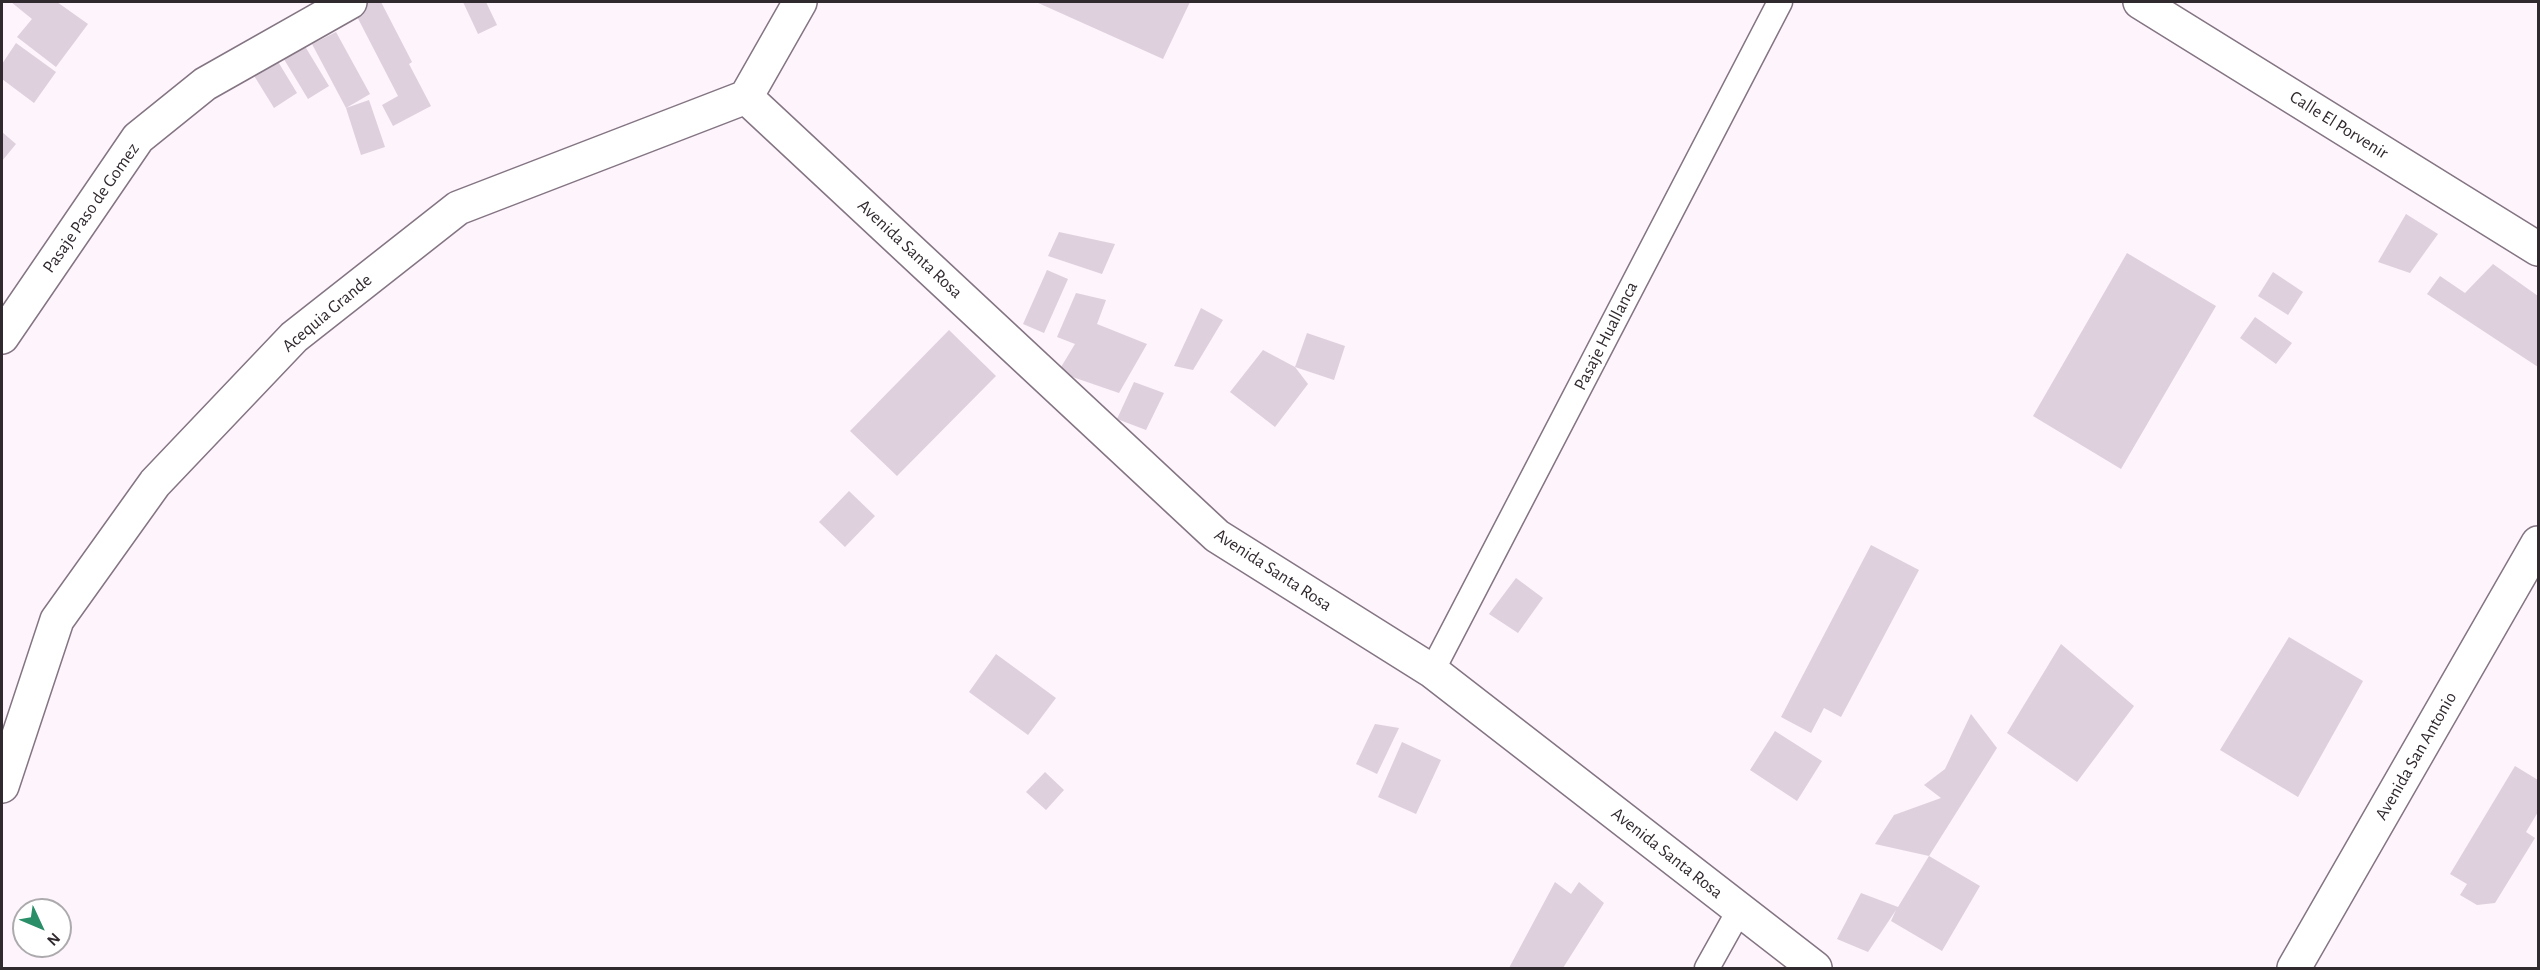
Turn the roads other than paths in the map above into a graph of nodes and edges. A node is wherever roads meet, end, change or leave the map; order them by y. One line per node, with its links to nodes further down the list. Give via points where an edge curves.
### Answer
1 (350, 2): 7 (street, Pasaje Paso de Gomez, via 205,84 138,138)
2 (800, 2): 5 (street)
3 (1780, 2): 9 (lane, Pasaje Huallanca)
4 (2140, 2): 6 (street, Calle El Porvenir)
5 (746, 97): 9 (street, Avenida Santa Rosa, via 1216,536); 10 (street, Acequia Grande, via 458,208 294,337 155,483 57,620)
6 (2538, 249)
7 (2, 336)
8 (2538, 543): 14 (street, Avenida San Antonio)
9 (1432, 671): 11 (street, Avenida Santa Rosa)
10 (2, 786)
11 (1740, 909): 12 (lane); 13 (street, Avenida Santa Rosa)
12 (1707, 969)
13 (1815, 969)
14 (2294, 969)

